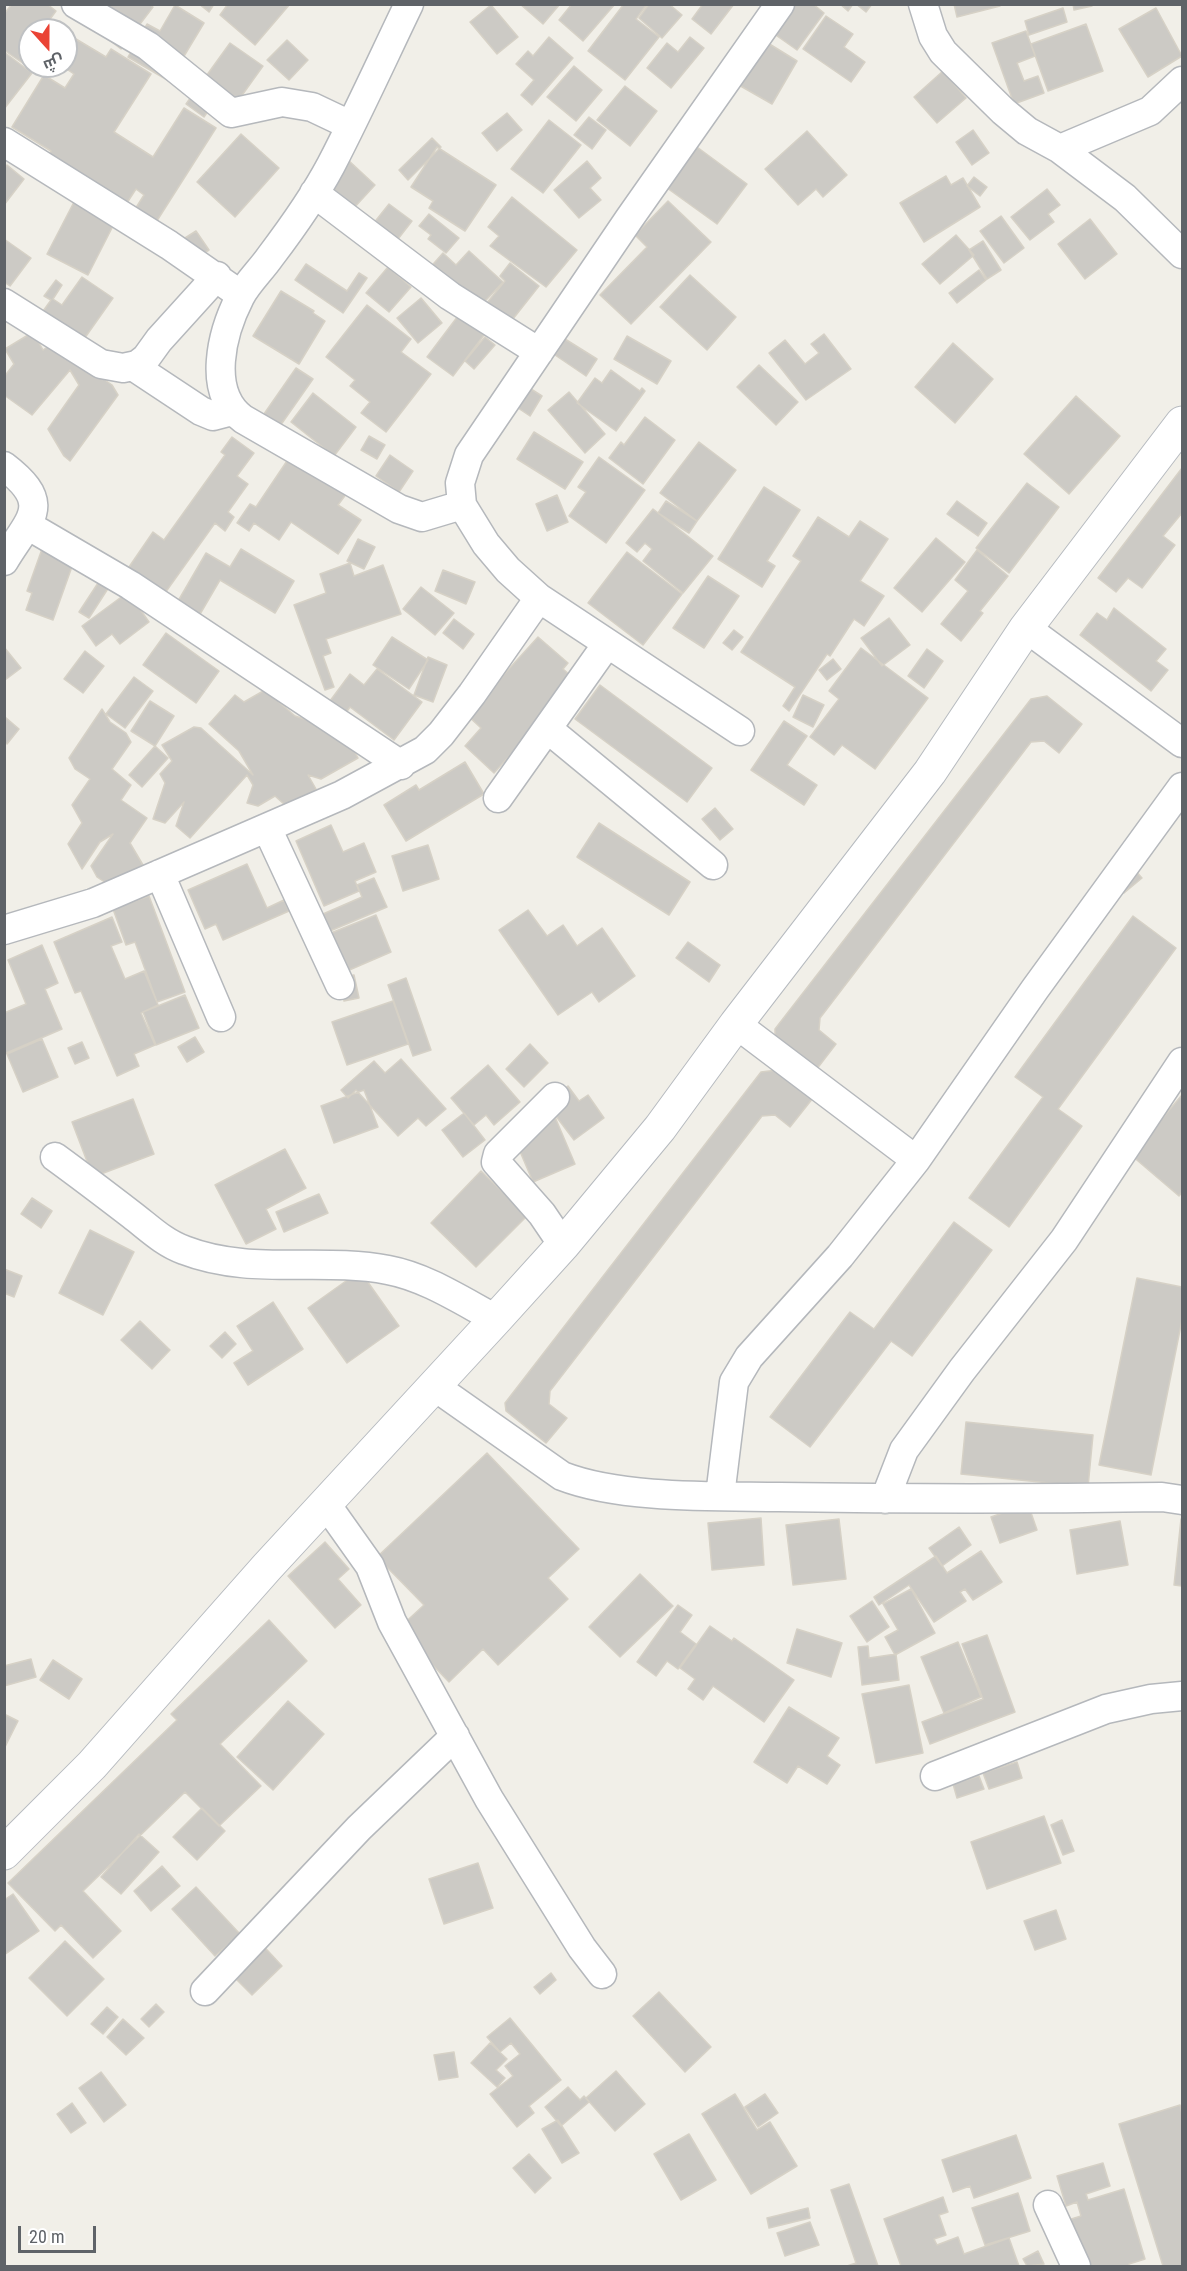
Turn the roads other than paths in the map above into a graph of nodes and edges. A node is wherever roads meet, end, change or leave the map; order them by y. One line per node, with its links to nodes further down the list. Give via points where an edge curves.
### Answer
1 (76, 4): 6 (street, via 148,46 231,113 282,102 312,107)
2 (408, 4): 6 (street)
3 (923, 4): 8 (street, via 942,52 1026,131)
4 (779, 5): 14 (street)
5 (1182, 81): 8 (street, via 1150,111)
6 (350, 125): 9 (street)
7 (4, 142): 11 (street)
8 (1060, 149): 10 (street, via 1125,198)
9 (314, 193): 12 (street); 14 (street, via 450,296)
10 (1182, 254)
11 (217, 276): 12 (street); 15 (street, via 146,358)
12 (241, 295): 16 (street, via 221,356 223,391)
13 (4, 303): 15 (street, via 100,364)
14 (539, 352): 19 (street, via 469,455 460,483)
15 (133, 366): 16 (street, via 201,411 213,416)
16 (232, 411): 19 (street, via 399,509 422,517)
17 (1182, 423): 23 (main road)
18 (4, 466): 20 (street, via 27,486 33,498)
19 (462, 505): 22 (street, via 486,544)
20 (29, 526): 21 (street); 28 (street, via 130,585)
21 (4, 561)
22 (538, 598): 24 (street); 28 (street, via 441,735)
23 (1026, 628): 27 (street); 37 (main road, via 930,772)
24 (608, 644): 25 (street); 26 (street)
25 (549, 730): 30 (street); 32 (street)
26 (740, 731)
27 (1182, 743)
28 (401, 765): 31 (street)
29 (1182, 787): 41 (street)
30 (498, 798)
31 (267, 828): 33 (street); 35 (street)
32 (713, 865)
33 (160, 874): 34 (street, via 93,903); 36 (street)
34 (4, 930)
35 (340, 985)
36 (221, 1017)
37 (736, 1024): 41 (street); 42 (main road, via 660,1128)
38 (1182, 1062): 46 (street, via 1064,1239 904,1450)
39 (555, 1097): 42 (street, via 498,1154 496,1162 542,1214)
40 (55, 1157): 43 (street, via 162,1240 183,1250 221,1262 390,1270)
41 (915, 1160): 45 (street, via 840,1256 758,1345 741,1369 734,1382)
42 (563, 1245): 43 (main road)
43 (496, 1319): 44 (main road)
44 (434, 1386): 45 (street, via 562,1476 584,1485); 48 (main road)
45 (720, 1496): 46 (street)
46 (885, 1499): 47 (street)
47 (1182, 1500)
48 (326, 1504): 50 (street, via 370,1566 392,1622); 52 (main road, via 92,1765)
49 (1182, 1696): 51 (street, via 1106,1710)
50 (455, 1736): 53 (street, via 489,1799 582,1948); 54 (street, via 359,1828)
51 (935, 1776)
52 (4, 1853)
53 (603, 1974)
54 (205, 1991)
55 (1048, 2205): 56 (street)
56 (1076, 2266)

